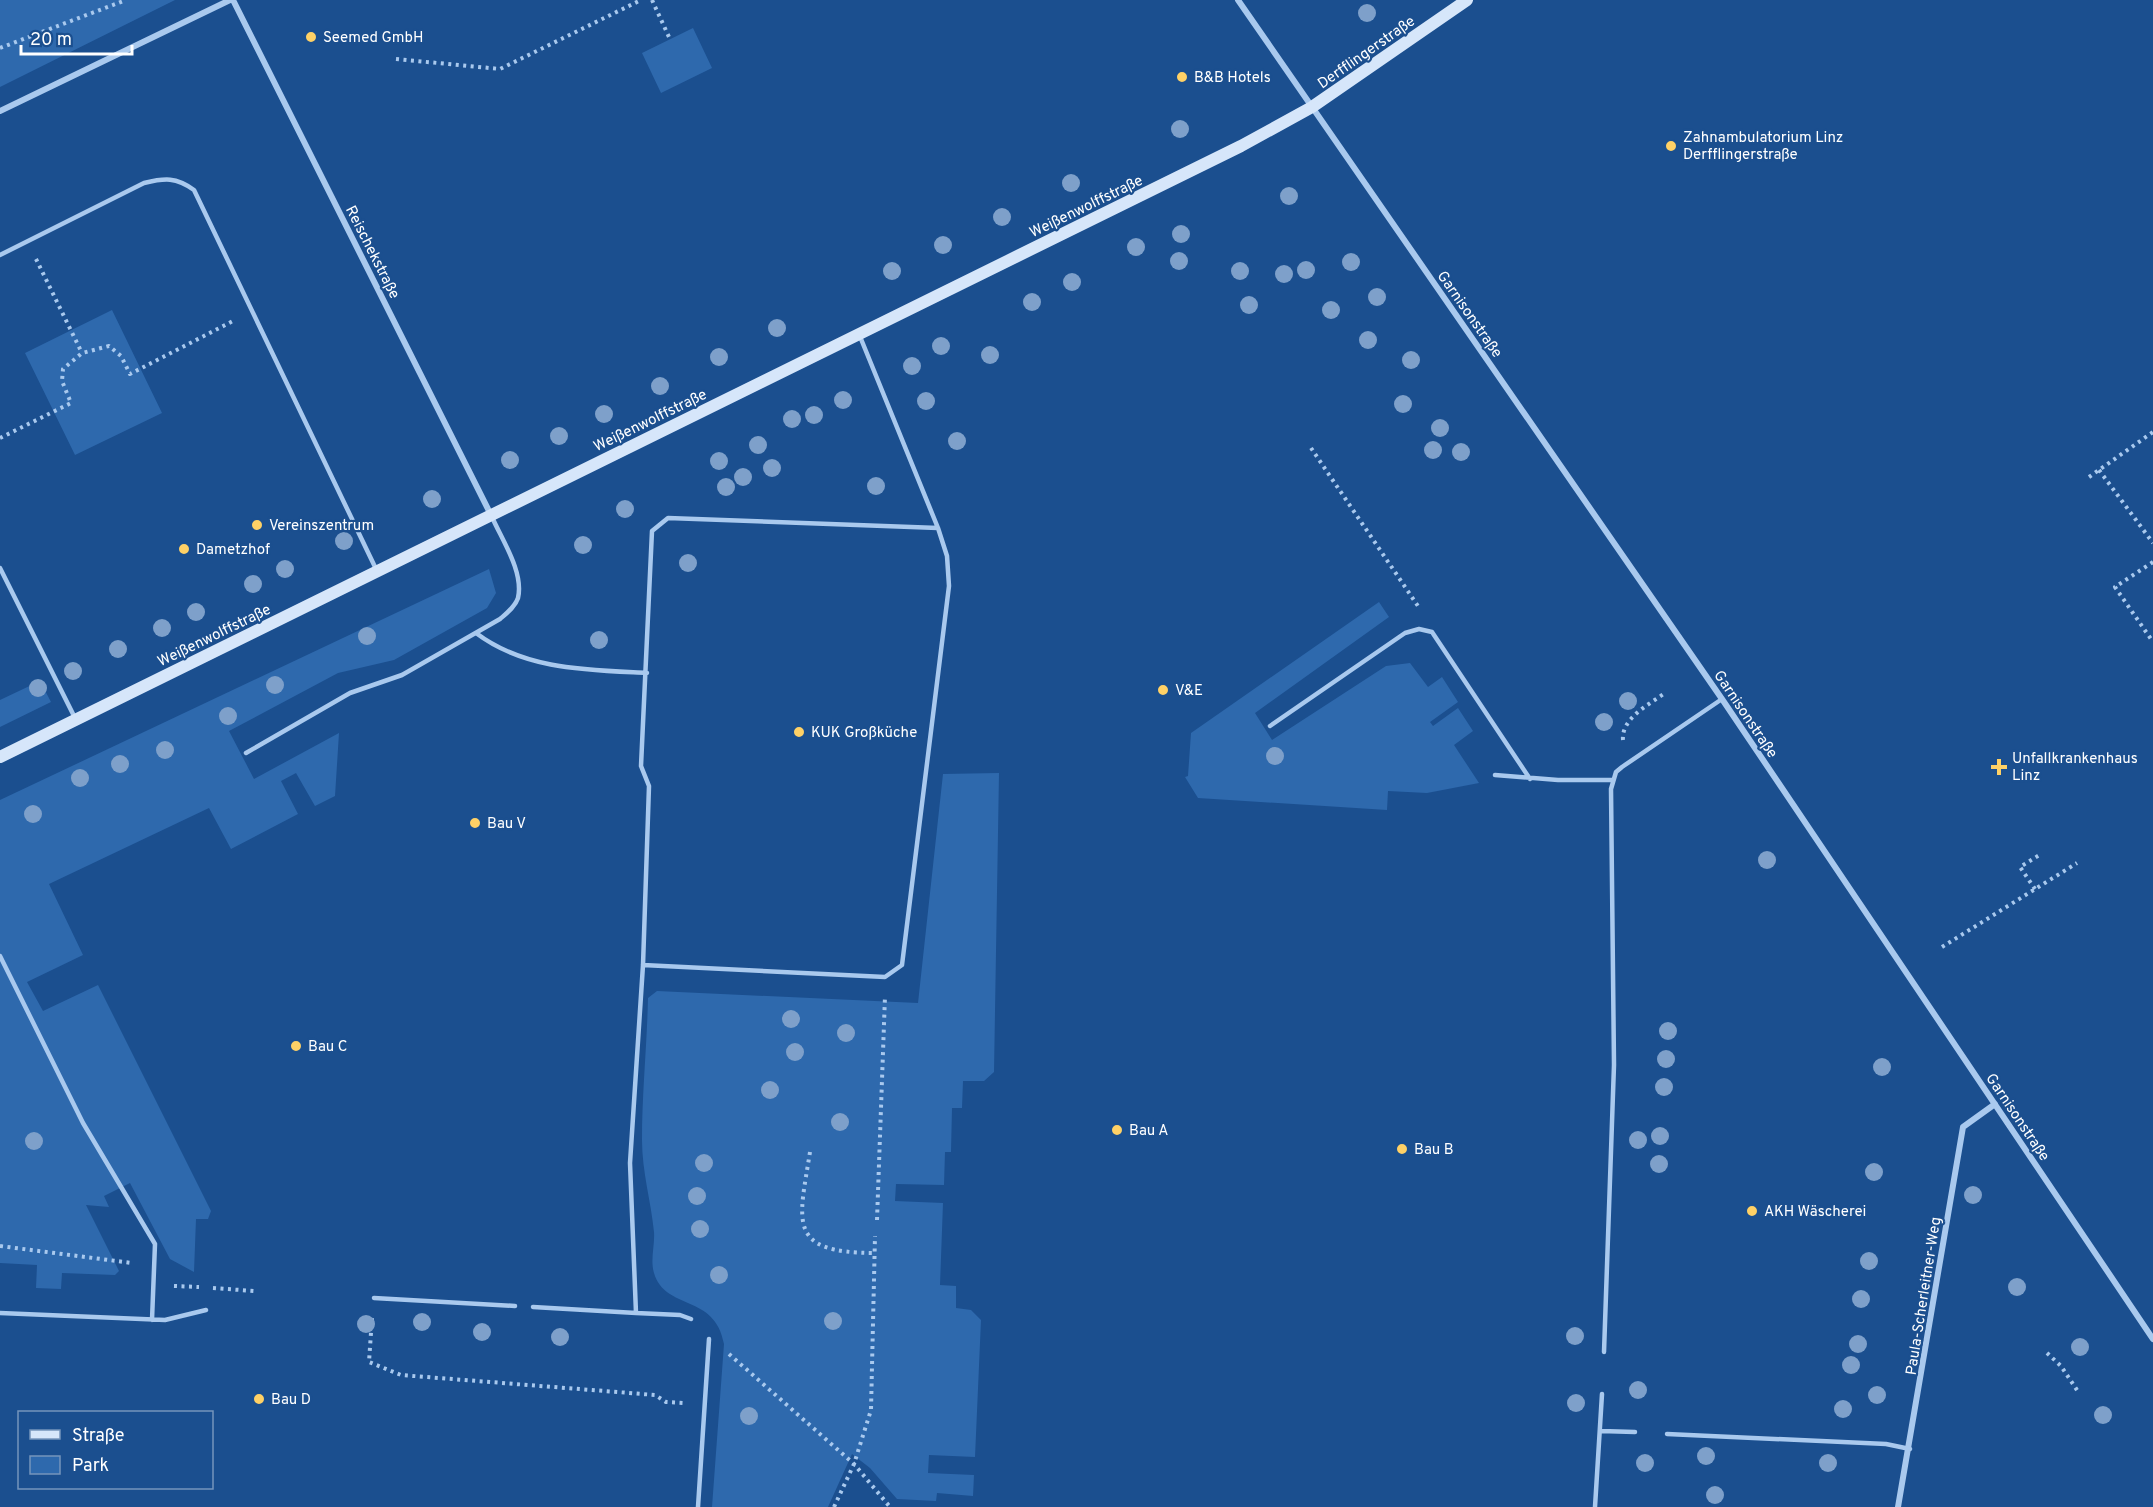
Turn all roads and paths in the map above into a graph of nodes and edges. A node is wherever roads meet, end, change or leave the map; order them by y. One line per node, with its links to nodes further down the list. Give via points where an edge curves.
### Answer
1 (126, 0): 8 (path)
2 (232, 0): 11 (street); 22 (street, Reischekstraße)
3 (641, 0): 9 (path, via 500,69)
4 (652, 0): 7 (path)
5 (1238, 0): 10 (street, Garnisonstraße)
6 (1467, 0): 10 (street, Derfflingerstraße)
7 (669, 37)
8 (0, 48)
9 (396, 59)
10 (1312, 108): 15 (street, Weißenwolffstraße); 33 (street, Garnisonstraße)
11 (0, 111)
12 (27, 241): 13 (lane); 14 (lane, via 144,183 164,178 180,180 194,190); 16 (path)
13 (0, 255)
14 (253, 312): 16 (path, via 129,374 121,356 109,346); 27 (lane)
15 (859, 334): 22 (street, Weißenwolffstraße); 23 (lane)
16 (82, 353): 18 (path, via 63,369 62,381 71,403)
17 (2153, 432): 20 (path)
18 (0, 438)
19 (1311, 448): 28 (path)
20 (2099, 470): 21 (path); 24 (path)
21 (2089, 477)
22 (492, 515): 27 (street, Weißenwolffstraße); 29 (lane, via 517,575 518,598 500,619)
23 (938, 528): 31 (lane, via 668,518 652,531); 48 (lane, via 947,556 949,586 902,965)
24 (2153, 543)
25 (2153, 562): 30 (path, via 2115,587)
26 (0, 568): 34 (lane)
27 (378, 572): 34 (street, Weißenwolffstraße)
28 (1424, 614)
29 (476, 633): 31 (lane, via 496,649 528,660 577,669); 36 (lane, via 402,675 350,693)
30 (2153, 642)
31 (647, 673): 47 (lane, via 641,766 648,786)
32 (1665, 693): 38 (path, via 1626,725 1623,739)
33 (1722, 699): 38 (lane); 49 (street, Garnisonstraße)
34 (76, 720): 37 (street, Weißenwolffstraße)
35 (1270, 726): 40 (lane, via 1404,633 1425,630 1432,632)
36 (246, 753)
37 (0, 757)
38 (1633, 759): 41 (lane)
39 (1495, 775): 40 (lane)
40 (1530, 779): 41 (lane)
41 (1612, 780): 66 (lane, via 1614,1065)
42 (2041, 854): 44 (path, via 2020,867)
43 (2078, 863): 44 (path)
44 (2035, 889): 45 (path)
45 (1942, 947)
46 (0, 956): 55 (lane, via 83,1123 155,1244)
47 (643, 965): 48 (lane); 61 (lane, via 630,1163)
48 (885, 977): 51 (path)
49 (1995, 1104): 64 (street, Garnisonstraße); 74 (street, Paula-Scherleitner-Weg, via 1963,1127)
50 (810, 1152): 54 (path, via 801,1220 806,1234 828,1248)
51 (877, 1220)
52 (875, 1236): 54 (path)
53 (0, 1246): 55 (path)
54 (875, 1253): 75 (path, via 870,1410)
55 (154, 1265): 63 (lane)
56 (374, 1298): 57 (lane); 70 (path, via 369,1362 401,1374 655,1395 666,1402)
57 (515, 1306)
58 (533, 1307): 61 (lane)
59 (206, 1310): 63 (lane)
60 (0, 1313): 63 (lane)
61 (636, 1313): 62 (lane)
62 (691, 1319)
63 (152, 1320)
64 (2153, 1339)
65 (709, 1340): 70 (lane); 75 (path)
66 (1604, 1352)
67 (2047, 1353): 68 (path)
68 (2079, 1393)
69 (1602, 1394): 71 (lane)
70 (705, 1404): 76 (lane)
71 (1601, 1431): 72 (lane); 79 (lane)
72 (1635, 1432)
73 (1666, 1434): 74 (lane, via 1886,1444)
74 (1910, 1449): 80 (street, Paula-Scherleitner-Weg)
75 (854, 1464): 77 (path); 78 (path)
76 (698, 1507)
77 (834, 1507)
78 (890, 1507)
79 (1595, 1507)
80 (1898, 1507)

